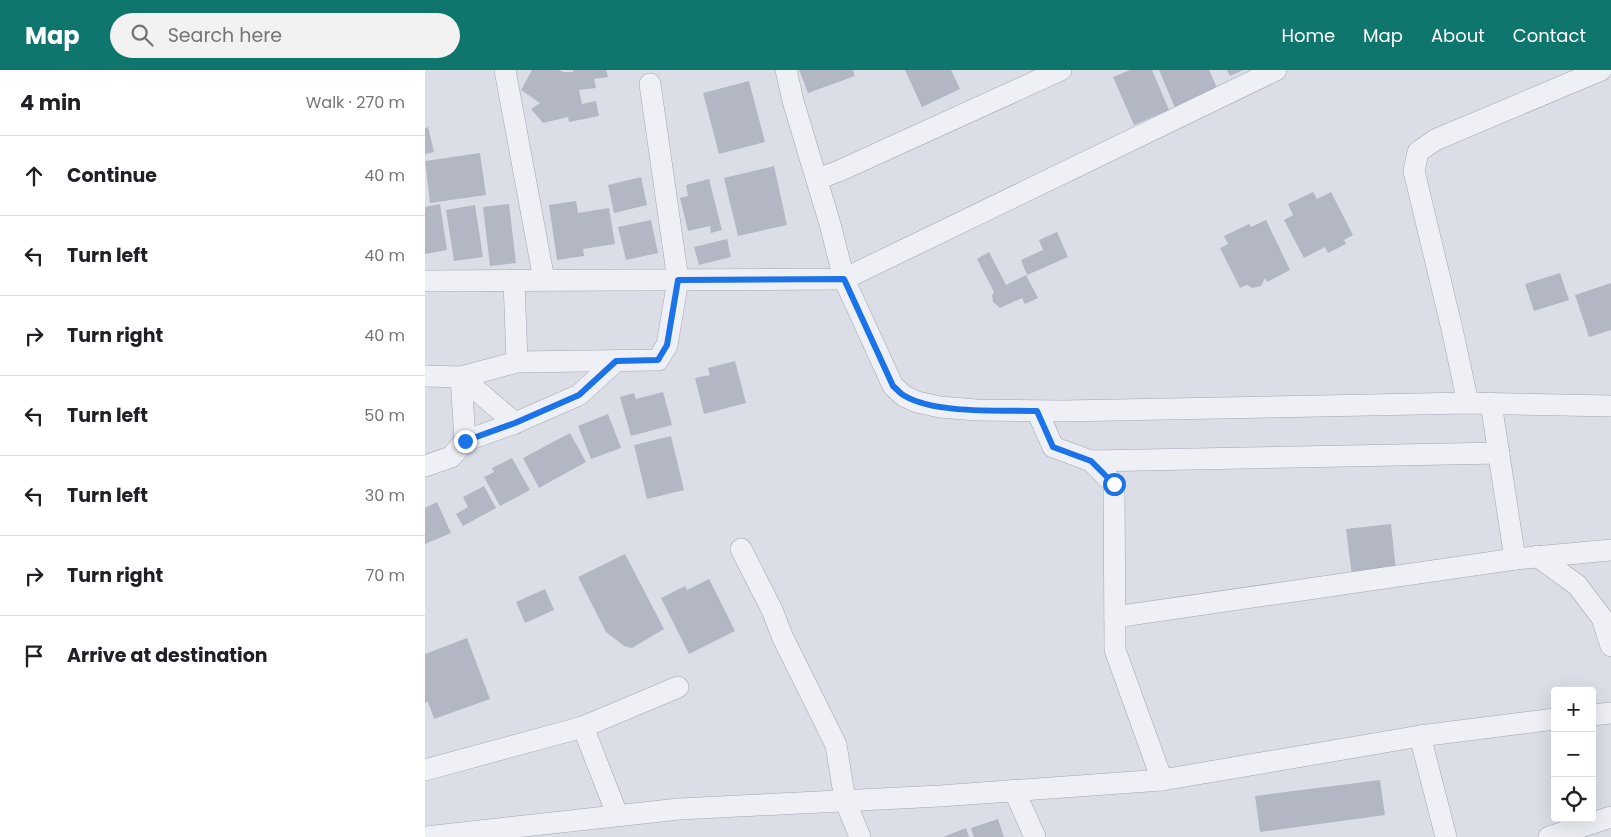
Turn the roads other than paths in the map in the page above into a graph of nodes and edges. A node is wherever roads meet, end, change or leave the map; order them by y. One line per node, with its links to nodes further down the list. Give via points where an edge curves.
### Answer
1 (505, 70): 9 (street)
2 (785, 70): 7 (street)
3 (1061, 70): 7 (street, via 839,172)
4 (1276, 70): 8 (street)
5 (1601, 70): 17 (street, via 1435,140 1418,152 1414,172)
6 (650, 84): 10 (street)
7 (817, 179): 8 (street)
8 (844, 279): 10 (street); 20 (street, via 893,386 904,396 939,407)
9 (544, 280): 10 (street); 12 (street)
10 (678, 280): 13 (street, via 667,345 658,360)
11 (425, 281): 12 (street)
12 (514, 281): 14 (street)
13 (616, 361): 14 (street); 21 (street, via 579,395)
14 (517, 362): 16 (street)
15 (425, 376): 16 (street)
16 (461, 377): 21 (street); 22 (street)
17 (1468, 403): 18 (street); 20 (street)
18 (1491, 403): 19 (street); 23 (street)
19 (1611, 406)
20 (1037, 411): 24 (street, via 1053,447)
21 (515, 423): 22 (street)
22 (465, 441): 25 (street, via 451,457)
23 (1499, 453): 24 (street); 29 (street)
24 (1091, 461): 30 (street, via 1114,484)
25 (425, 466)
26 (741, 549): 41 (street, via 836,745)
27 (1611, 550): 28 (street)
28 (1537, 556): 29 (street); 31 (street, via 1577,586 1601,618)
29 (1515, 559): 30 (street)
30 (1115, 617): 39 (street, via 1115,650)
31 (1611, 646)
32 (678, 687): 36 (street)
33 (1611, 713): 34 (street)
34 (1596, 715)
35 (1551, 720): 37 (street)
36 (583, 727): 38 (street); 42 (street)
37 (1420, 736): 39 (street); 48 (street)
38 (425, 770)
39 (1162, 780): 40 (street)
40 (1014, 790): 41 (street); 47 (street)
41 (845, 800): 42 (street); 46 (street)
42 (617, 814): 44 (street)
43 (1611, 817): 49 (street)
44 (493, 833): 45 (street)
45 (438, 836)
46 (860, 837)
47 (1035, 837)
48 (1446, 837)
49 (1549, 837)

